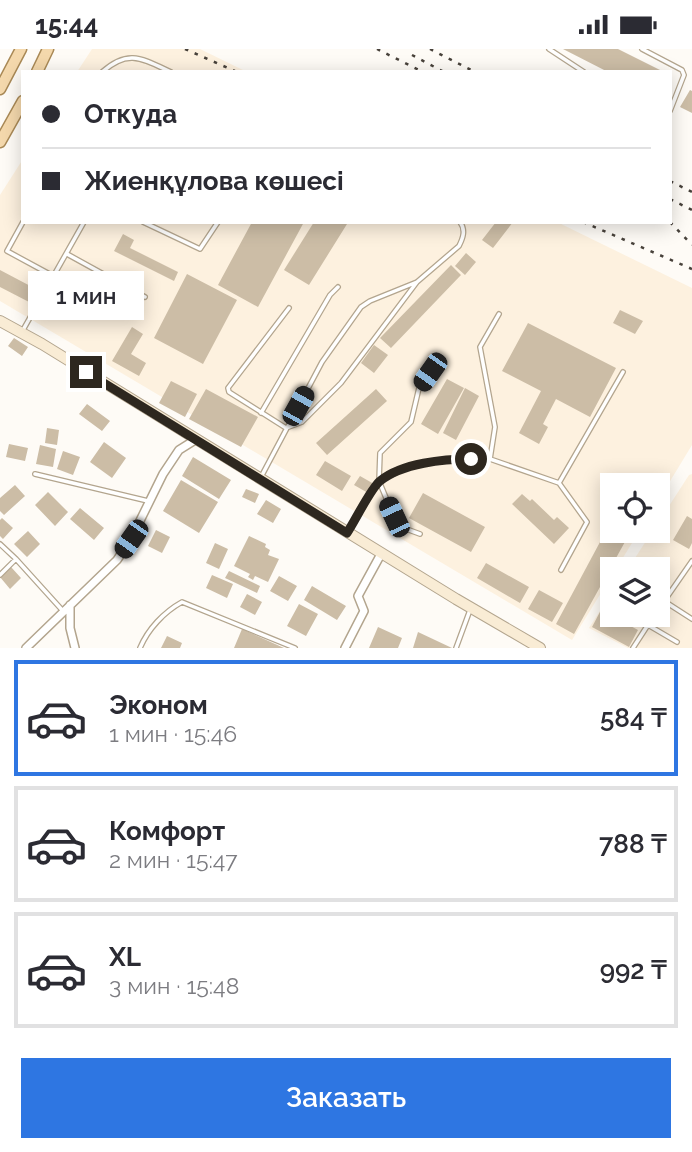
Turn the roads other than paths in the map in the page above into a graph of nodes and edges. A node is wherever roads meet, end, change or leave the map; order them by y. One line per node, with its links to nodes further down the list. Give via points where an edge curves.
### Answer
1 (21, 49): 9 (main road)
2 (48, 49): 5 (main road)
3 (549, 49): 8 (lane)
4 (642, 49): 11 (lane, via 682,71)
5 (38, 70)
6 (104, 70): 7 (lane, via 116,56 127,52)
7 (167, 70)
8 (581, 70)
9 (0, 89)
10 (21, 105): 12 (main road)
11 (672, 106)
12 (0, 142)
13 (22, 224): 19 (lane, via 7,251)
14 (83, 224): 18 (lane)
15 (147, 224): 16 (lane, via 200,249)
16 (217, 224)
17 (461, 224): 20 (lane, via 459,246)
18 (67, 254): 19 (lane); 22 (lane)
19 (55, 277): 26 (lane)
20 (417, 282): 30 (lane, via 341,383 302,422); 30 (lane, via 361,307 322,362)
21 (338, 287): 29 (lane)
22 (145, 297)
23 (289, 308): 29 (lane, via 228,388)
24 (499, 314): 32 (lane, via 480,347 495,427)
25 (0, 321): 26 (street)
26 (22, 333): 31 (street)
27 (430, 372): 35 (lane, via 419,388 411,422 380,453)
28 (623, 372): 36 (lane)
29 (261, 413): 30 (lane)
30 (286, 428): 34 (lane)
31 (195, 440): 34 (street); 37 (street, via 179,450)
32 (490, 459): 35 (lane, via 410,466); 36 (lane)
33 (35, 474): 37 (lane)
34 (260, 479): 38 (street)
35 (379, 481): 38 (lane); 39 (lane, via 401,527)
36 (559, 483): 44 (lane, via 587,522)
37 (150, 502): 47 (street, via 117,560)
38 (347, 533): 41 (street)
39 (420, 534)
40 (0, 544): 42 (lane)
41 (381, 554): 49 (street); 60 (street, via 358,596 364,611)
42 (16, 559): 45 (lane); 50 (lane)
43 (692, 561): 46 (lane)
44 (561, 570)
45 (0, 575)
46 (670, 592)
47 (69, 605): 50 (street); 57 (street)
48 (670, 605): 51 (lane)
49 (471, 608): 55 (street); 61 (lane)
50 (63, 611): 56 (street)
51 (692, 619)
52 (647, 627): 63 (lane)
53 (651, 627): 54 (lane)
54 (677, 642)
55 (522, 644): 62 (street)
56 (26, 648)
57 (75, 648)
58 (140, 648): 59 (lane, via 169,609 182,603)
59 (295, 648)
60 (345, 648)
61 (456, 648)
62 (540, 648)
63 (632, 648)

